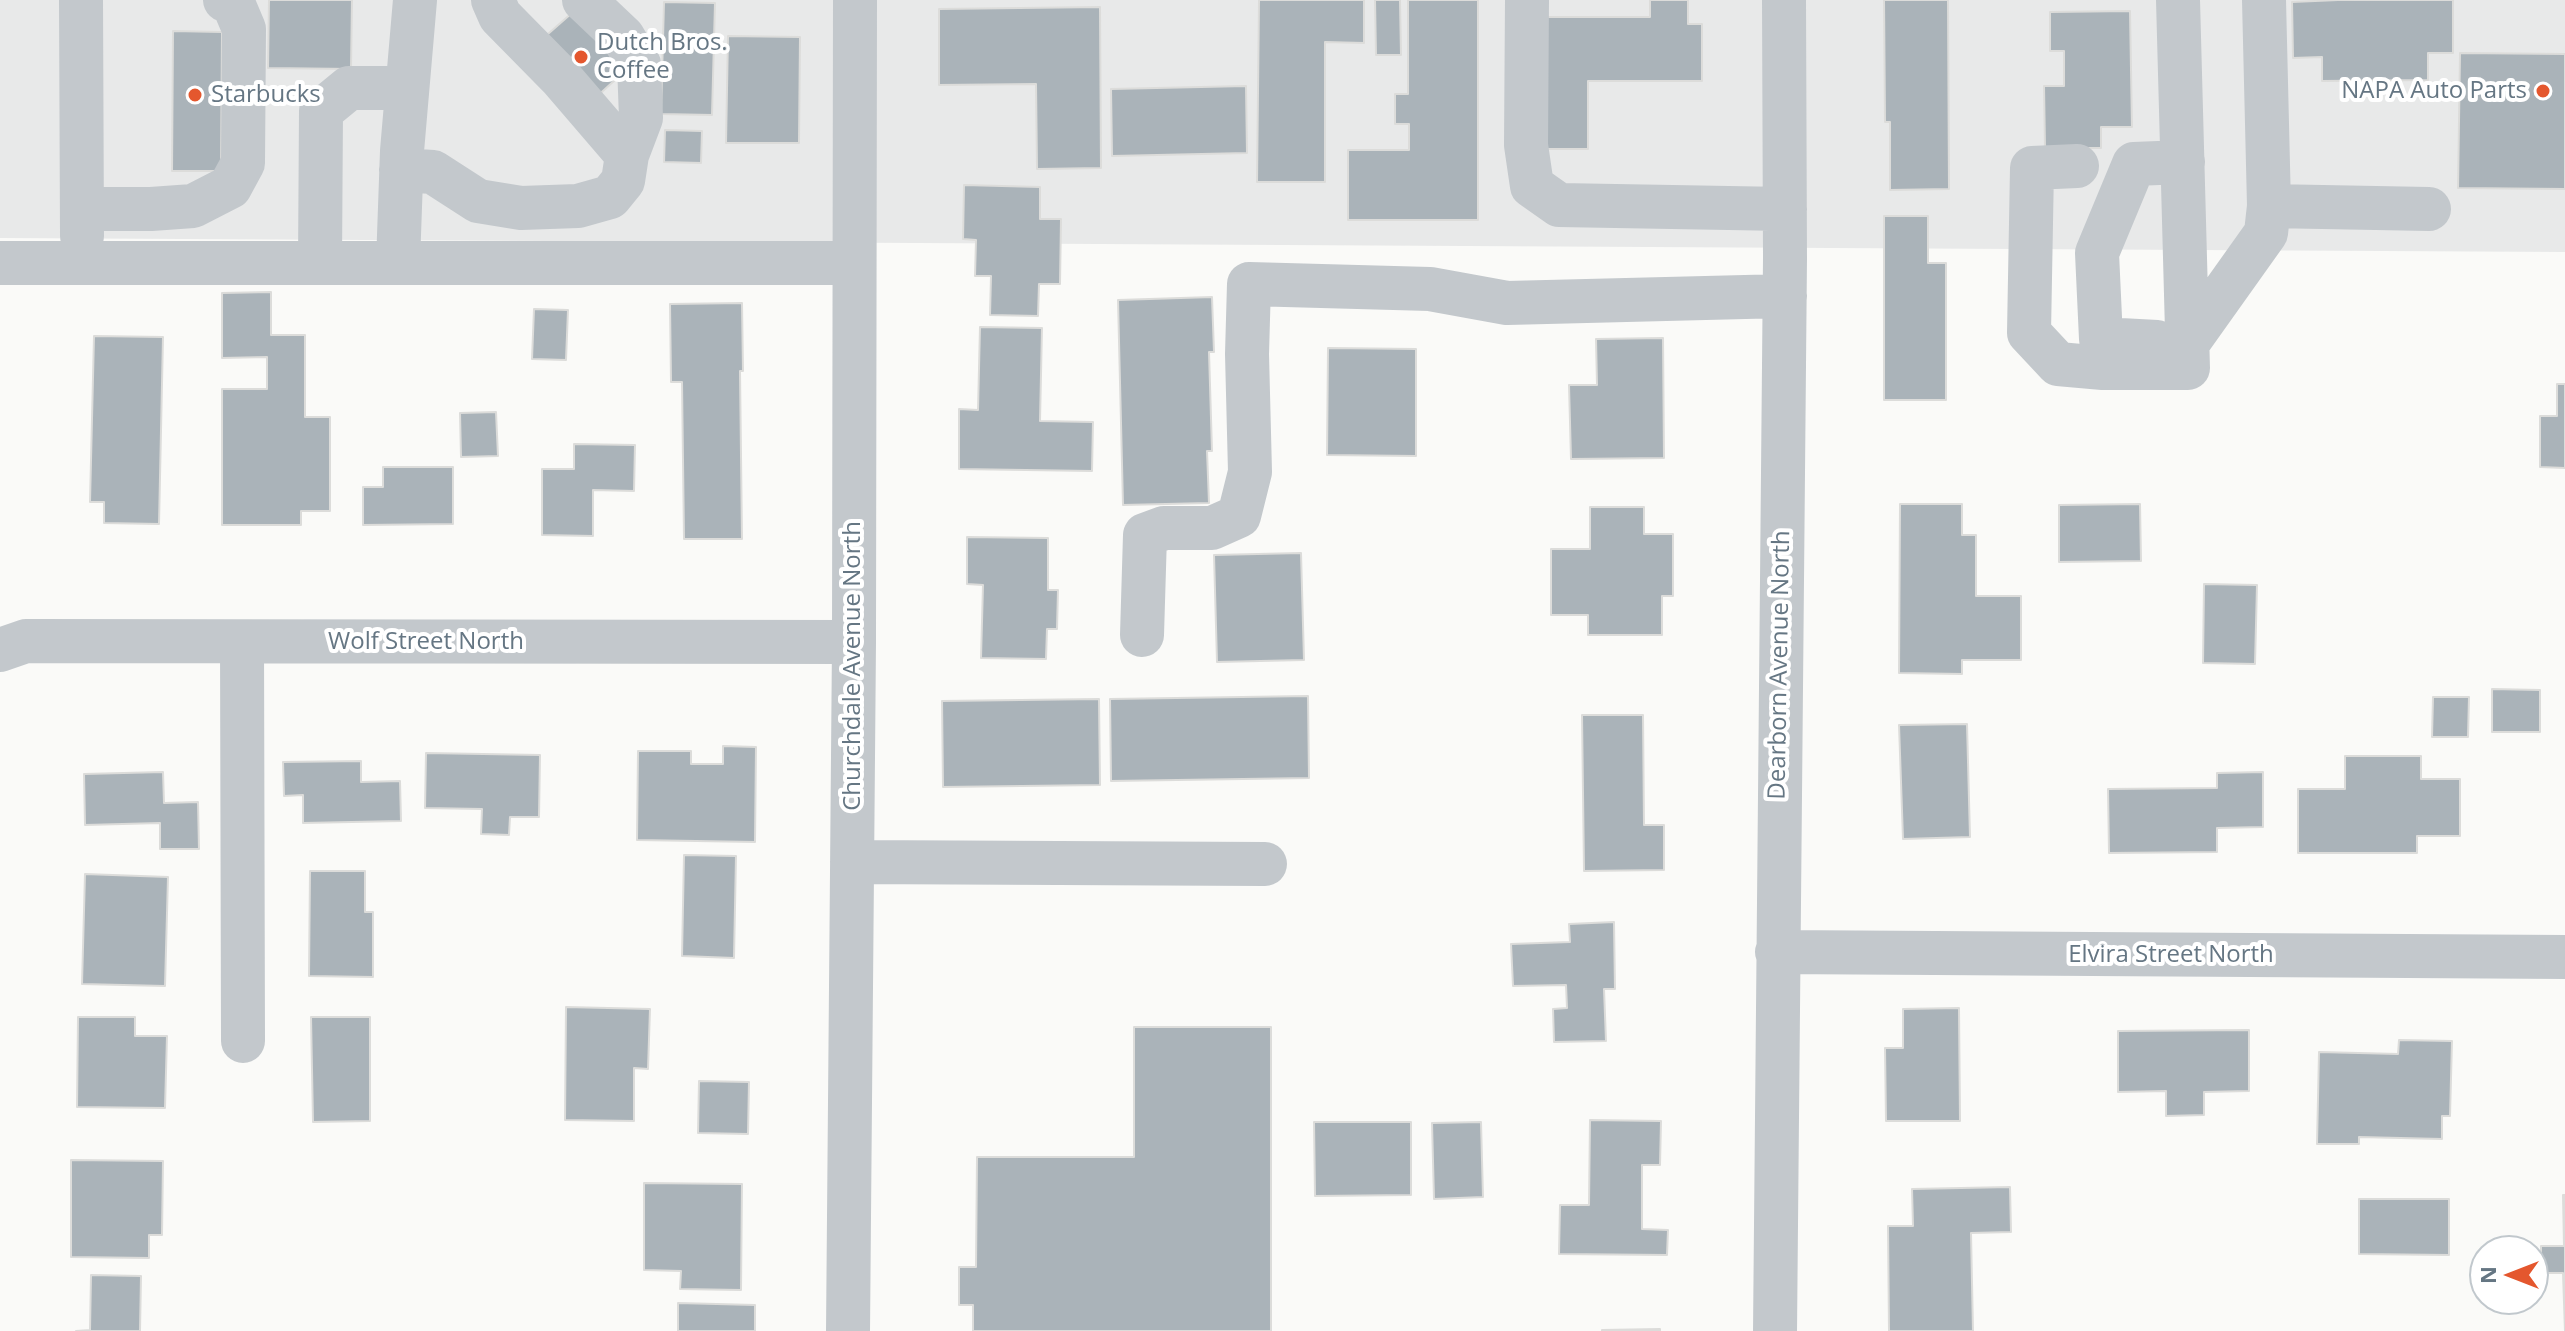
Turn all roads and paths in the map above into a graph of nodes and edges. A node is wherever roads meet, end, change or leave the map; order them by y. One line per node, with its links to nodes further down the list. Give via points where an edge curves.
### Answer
1 (81, 0): 17 (street)
2 (225, 0): 17 (street, via 233,3 244,29 243,163 230,187 193,206)
3 (415, 0): 11 (street)
4 (493, 0): 12 (street, via 500,16)
5 (584, 0): 12 (street, via 623,37 639,64 641,118)
6 (855, 0): 24 (street, Churchdale Avenue North)
7 (1527, 0): 18 (street, via 1526,145 1532,186 1559,205)
8 (1784, 0): 18 (street, Dearborn Avenue North)
9 (2178, 0): 13 (street)
10 (2264, 0): 16 (street)
11 (407, 88): 15 (street); 22 (street, via 349,88 321,111)
12 (627, 155): 15 (street, via 623,181 610,197 578,206 521,208 478,201 433,172)
13 (2183, 162): 14 (street); 26 (street)
14 (2101, 165): 26 (street, via 2101,339); 26 (street, via 2032,168 2029,333 2058,364 2103,368 2188,368)
15 (401, 170): 23 (street)
16 (2269, 206): 19 (street); 26 (street, via 2266,233)
17 (82, 209): 21 (street)
18 (1785, 209): 25 (street, Dearborn Avenue North)
19 (2429, 209)
20 (0, 263): 21 (street)
21 (82, 263): 22 (street)
22 (320, 263): 23 (street)
23 (398, 263): 24 (street)
24 (854, 263): 29 (street, Churchdale Avenue North)
25 (1785, 296): 27 (street, via 1507,303 1430,289 1249,284 1250,472 1239,516 1212,528 1164,528 1145,535); 33 (street, Dearborn Avenue North)
26 (2187, 344)
27 (1142, 635)
28 (242, 642): 29 (street, Wolf Street North); 30 (street, Wolf Street North, via 26,641); 35 (street)
29 (854, 642): 31 (street, Churchdale Avenue North)
30 (0, 650)
31 (852, 862): 32 (street); 36 (street, Churchdale Avenue North)
32 (1265, 864)
33 (1777, 952): 34 (street, Elvira Street North); 37 (street, Dearborn Avenue North)
34 (2565, 957)
35 (243, 1041)
36 (848, 1331)
37 (1775, 1331)

